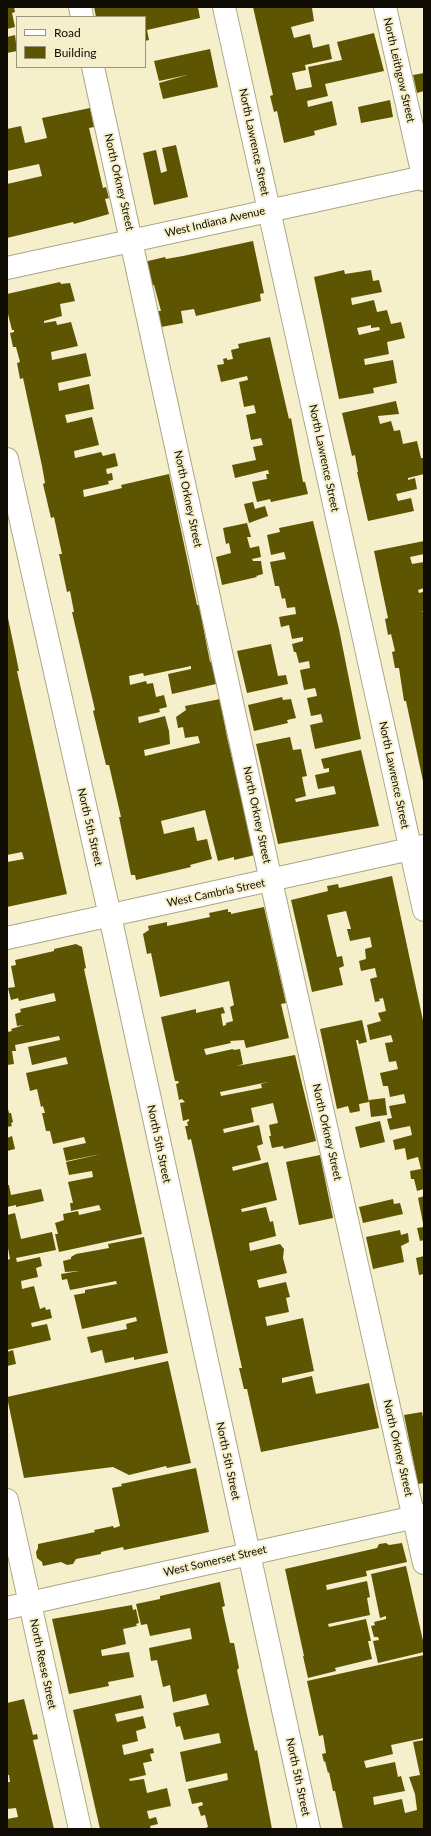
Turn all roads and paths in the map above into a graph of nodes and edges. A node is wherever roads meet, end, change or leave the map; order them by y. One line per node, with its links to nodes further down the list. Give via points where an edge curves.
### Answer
1 (224, 7): 5 (street, North Lawrence Street)
2 (385, 7): 4 (street, North Leithgow Street)
3 (93, 68): 6 (street, North Orkney Street)
4 (424, 178): 5 (street, West Indiana Avenue)
5 (269, 210): 6 (street, West Indiana Avenue); 9 (street, North Lawrence Street)
6 (132, 241): 7 (street, West Indiana Avenue); 10 (street, North Orkney Street)
7 (7, 268)
8 (7, 459): 12 (street, North 5th Street)
9 (417, 847): 10 (street, West Cambria Street); 11 (street, North Lawrence Street)
10 (271, 881): 12 (street, West Cambria Street); 15 (street, North Orkney Street)
11 (424, 910)
12 (110, 916): 13 (street, West Cambria Street); 16 (street, North 5th Street)
13 (7, 938)
14 (7, 1500): 18 (street, North Reese Street)
15 (419, 1516): 16 (street, West Somerset Street); 17 (street, North Orkney Street)
16 (248, 1554): 18 (street, West Somerset Street); 21 (street, North 5th Street)
17 (424, 1563)
18 (30, 1603): 19 (street, West Somerset Street); 20 (street, North Reese Street)
19 (7, 1608)
20 (80, 1829)
21 (309, 1829)

